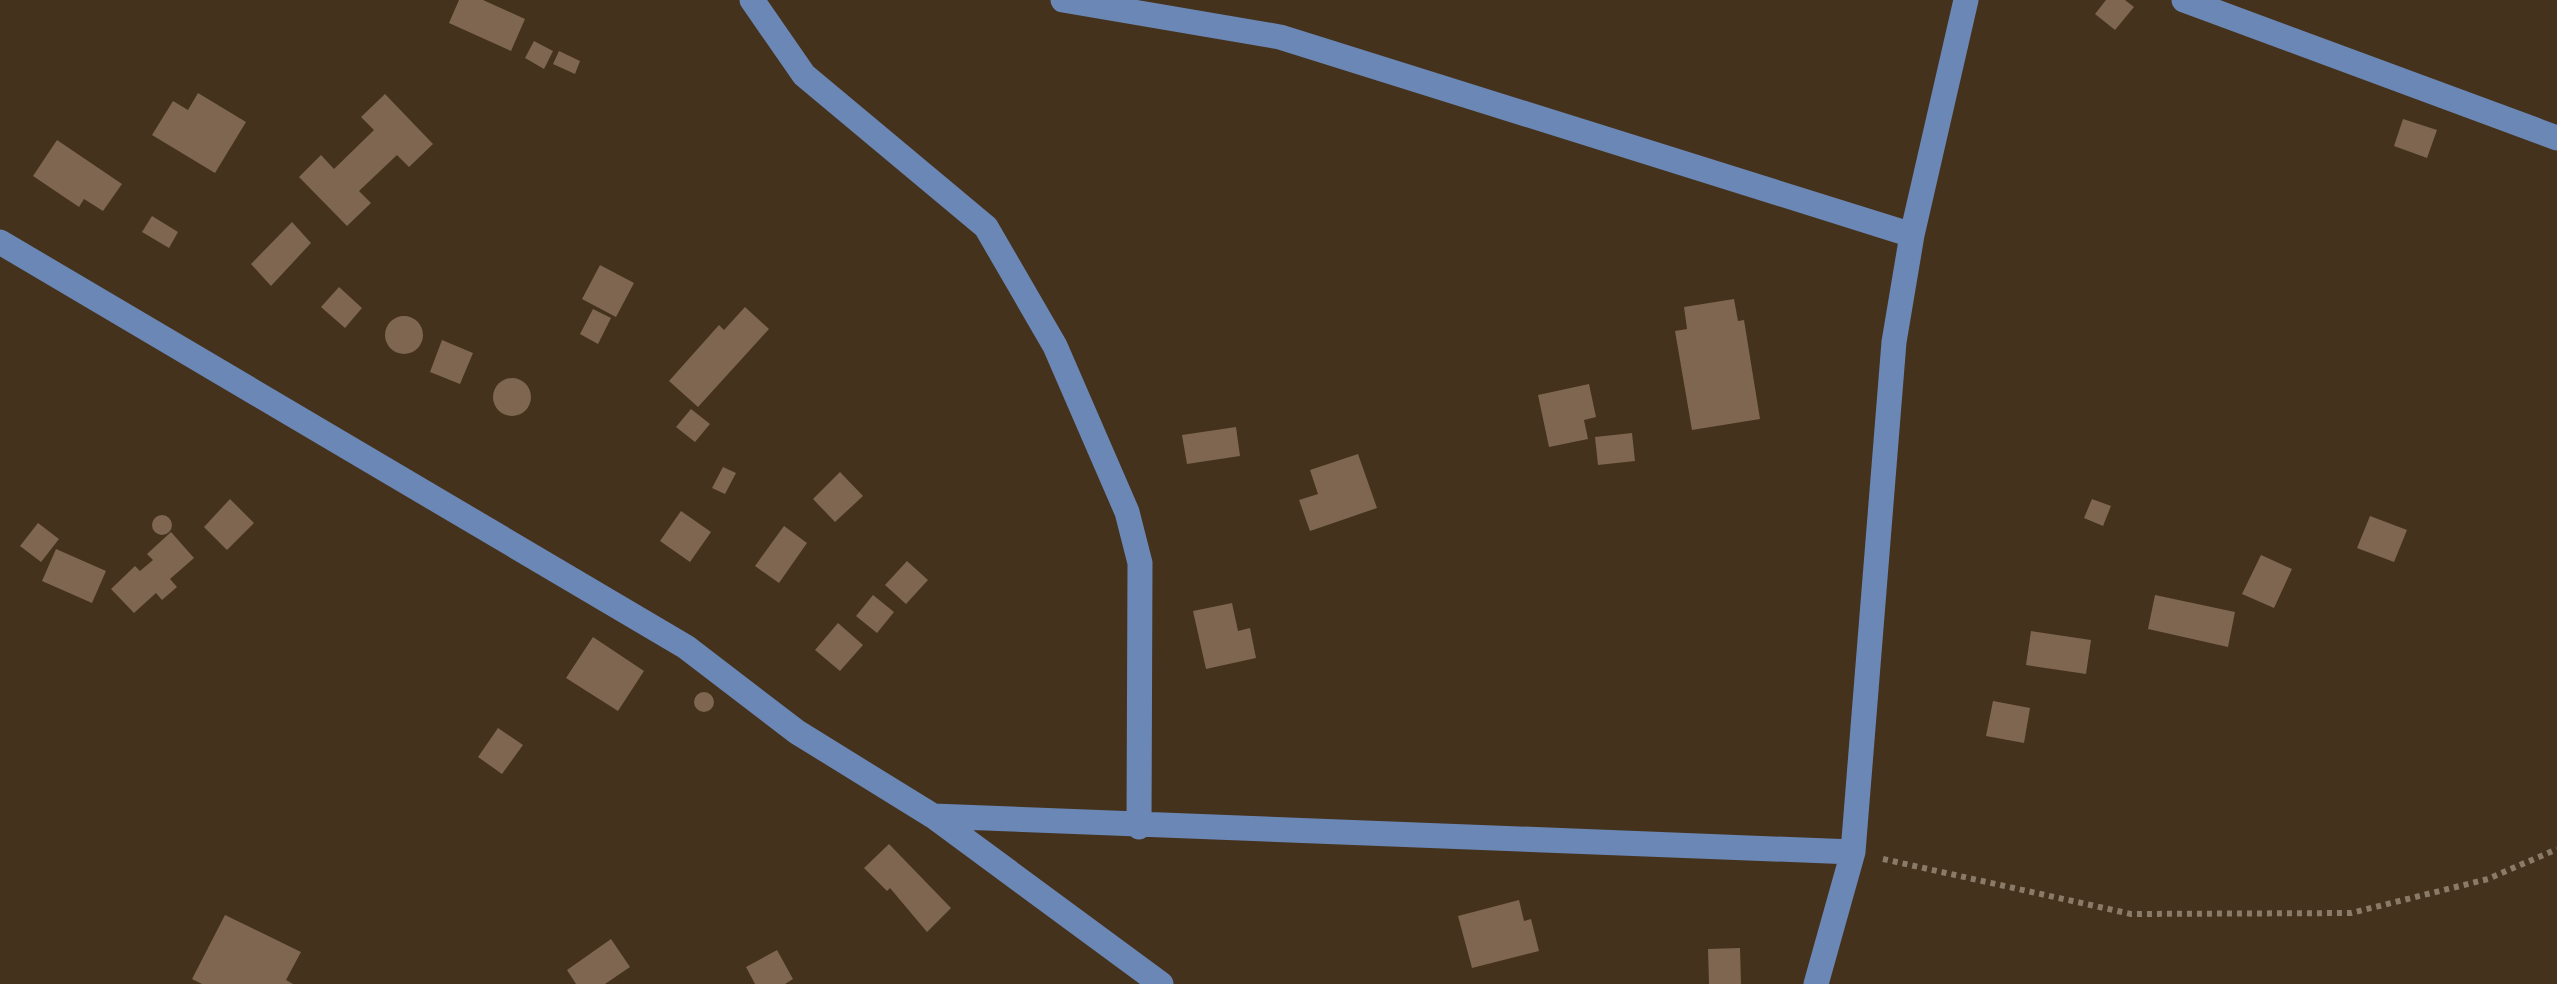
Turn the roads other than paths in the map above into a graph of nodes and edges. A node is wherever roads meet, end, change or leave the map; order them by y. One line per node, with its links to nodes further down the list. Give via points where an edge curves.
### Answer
1 (752, 0): 9 (street, via 804,74 986,227 1055,346 1127,512 1140,563)
2 (1063, 0): 6 (street, via 1280,37)
3 (1966, 0): 6 (street)
4 (2184, 0): 5 (street)
5 (2557, 138)
6 (1912, 236): 10 (street, via 1894,342)
7 (0, 242): 8 (street, via 686,647 798,732)
8 (933, 816): 9 (street); 11 (street)
9 (1139, 827): 10 (street)
10 (1853, 852): 12 (street)
11 (1162, 984)
12 (1816, 984)

